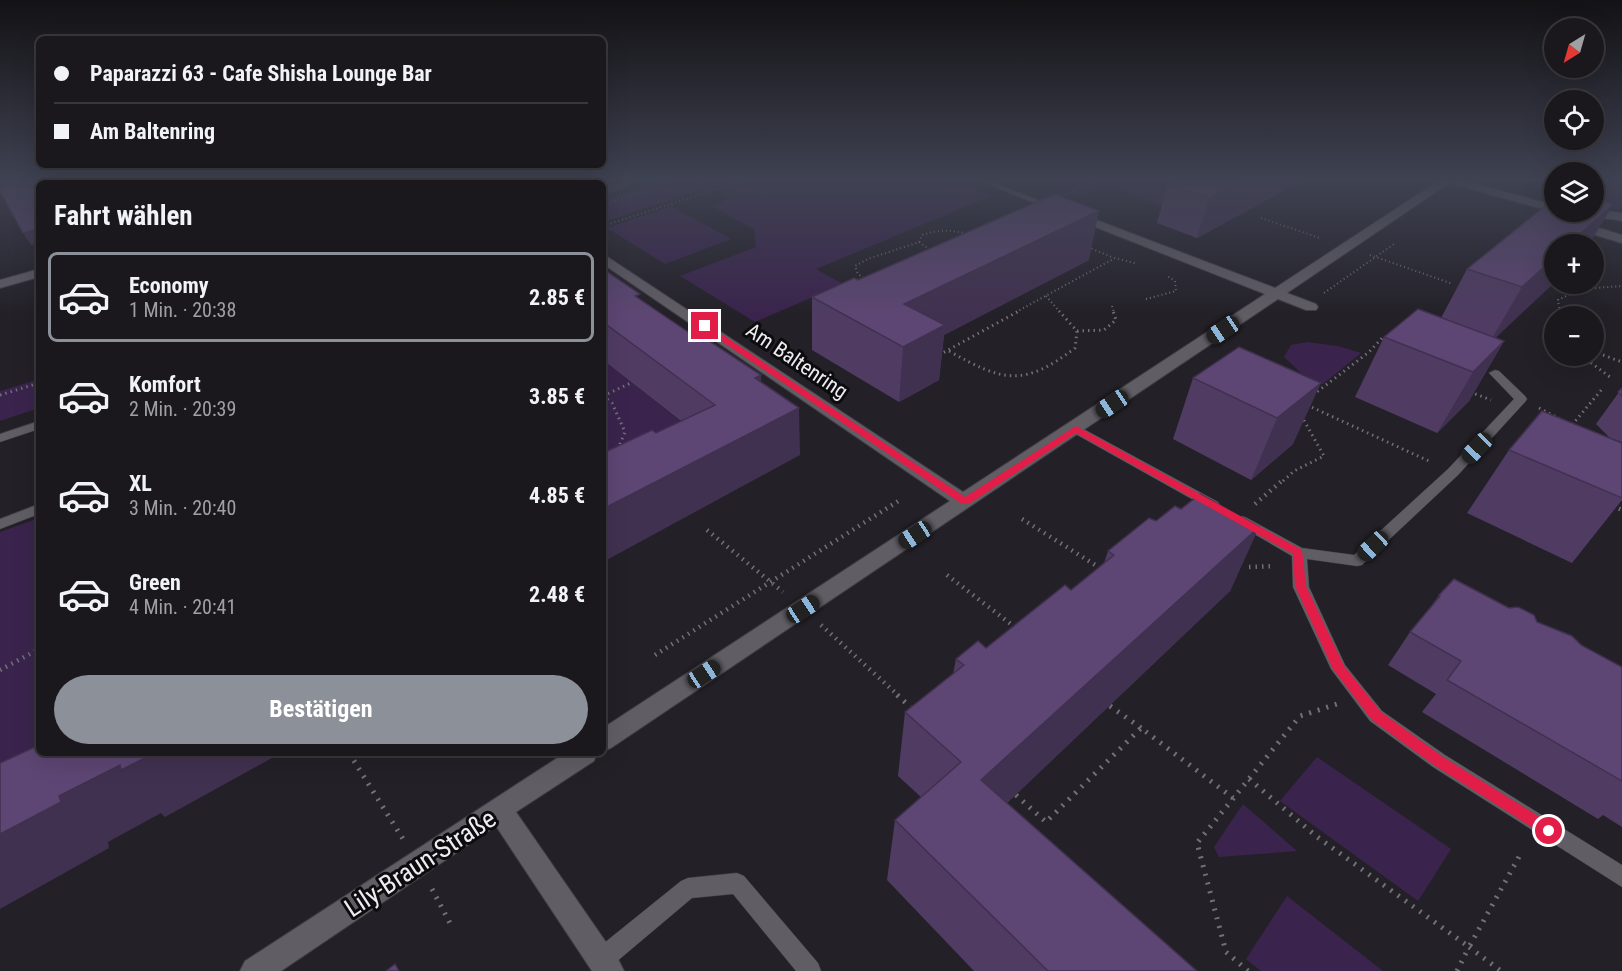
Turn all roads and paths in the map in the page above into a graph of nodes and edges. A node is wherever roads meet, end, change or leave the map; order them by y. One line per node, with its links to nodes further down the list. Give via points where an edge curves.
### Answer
1 (1101, 225): 18 (street)
2 (1379, 225): 18 (street)
3 (1578, 225): 5 (street)
4 (975, 236): 6 (path, via 935,230 922,235)
5 (1622, 239)
6 (919, 242): 9 (path); 16 (path, via 864,259 855,266 858,274)
7 (1394, 244): 21 (path)
8 (1085, 246): 10 (path)
9 (937, 254)
10 (1115, 258): 12 (path); 19 (path)
11 (606, 260): 52 (street, Am Baltenring)
12 (1142, 264)
13 (1159, 271): 20 (path, via 1175,281 1176,291)
14 (36, 274): 15 (street)
15 (0, 284)
16 (873, 284)
17 (1622, 286): 23 (path, via 1581,289 1558,300)
18 (1275, 293): 21 (street); 46 (street)
19 (1046, 296): 24 (path); 26 (path)
20 (1146, 299)
21 (1315, 302)
22 (1112, 306): 24 (path, via 1116,320 1104,330)
23 (1559, 306)
24 (1077, 332): 26 (path, via 1075,348 1055,364 1024,374 991,373)
25 (1384, 336): 27 (path)
26 (948, 351): 28 (path)
27 (1369, 352): 30 (path); 50 (path, via 1303,403)
28 (939, 355)
29 (1604, 355): 31 (path)
30 (1380, 356)
31 (1622, 362)
32 (1595, 366): 35 (path)
33 (1495, 373): 42 (lane)
34 (643, 377): 39 (path)
35 (1610, 377)
36 (36, 384): 40 (path)
37 (1603, 388): 44 (path)
38 (1469, 391): 42 (path)
39 (606, 395)
40 (0, 396)
41 (606, 398): 49 (path, via 626,432)
42 (1517, 404): 44 (path); 50 (lane)
43 (1301, 415): 53 (path, via 1324,456 1294,471)
44 (1572, 425): 47 (path)
45 (36, 426): 48 (lane)
46 (1076, 429): 52 (street); 59 (lane)
47 (1579, 429)
48 (0, 438)
49 (617, 452)
50 (1453, 472): 59 (lane, via 1357,561)
51 (900, 500): 64 (path)
52 (965, 502): 69 (street)
53 (1254, 504)
54 (1612, 506): 56 (path)
55 (36, 510): 58 (lane)
56 (1622, 510)
57 (1022, 519): 60 (path)
58 (0, 524)
59 (1299, 553): 66 (lane, via 1301,586 1339,669)
60 (1100, 568)
61 (947, 575): 62 (path)
62 (1022, 632)
63 (36, 651): 65 (path)
64 (655, 655)
65 (0, 670)
66 (1361, 698): 71 (path, via 1300,716); 76 (lane, via 1376,716 1439,761)
67 (1110, 706): 68 (path)
68 (1141, 728): 72 (path, via 1046,822); 73 (path)
69 (606, 739)
70 (581, 756): 74 (street, Lily-Braun-Straße)
71 (1249, 779): 73 (path); 77 (path, via 1316,836)
72 (1016, 795)
73 (1233, 798): 81 (path, via 1197,843 1226,952)
74 (500, 810): 78 (street); 79 (street, Lily-Braun-Straße)
75 (1520, 855): 77 (path)
76 (1622, 877)
77 (1469, 947): 82 (path); 83 (path)
78 (605, 965): 80 (lane, via 688,888 737,883)
79 (255, 971)
80 (810, 971)
81 (1248, 971)
82 (1457, 971)
83 (1501, 971)

